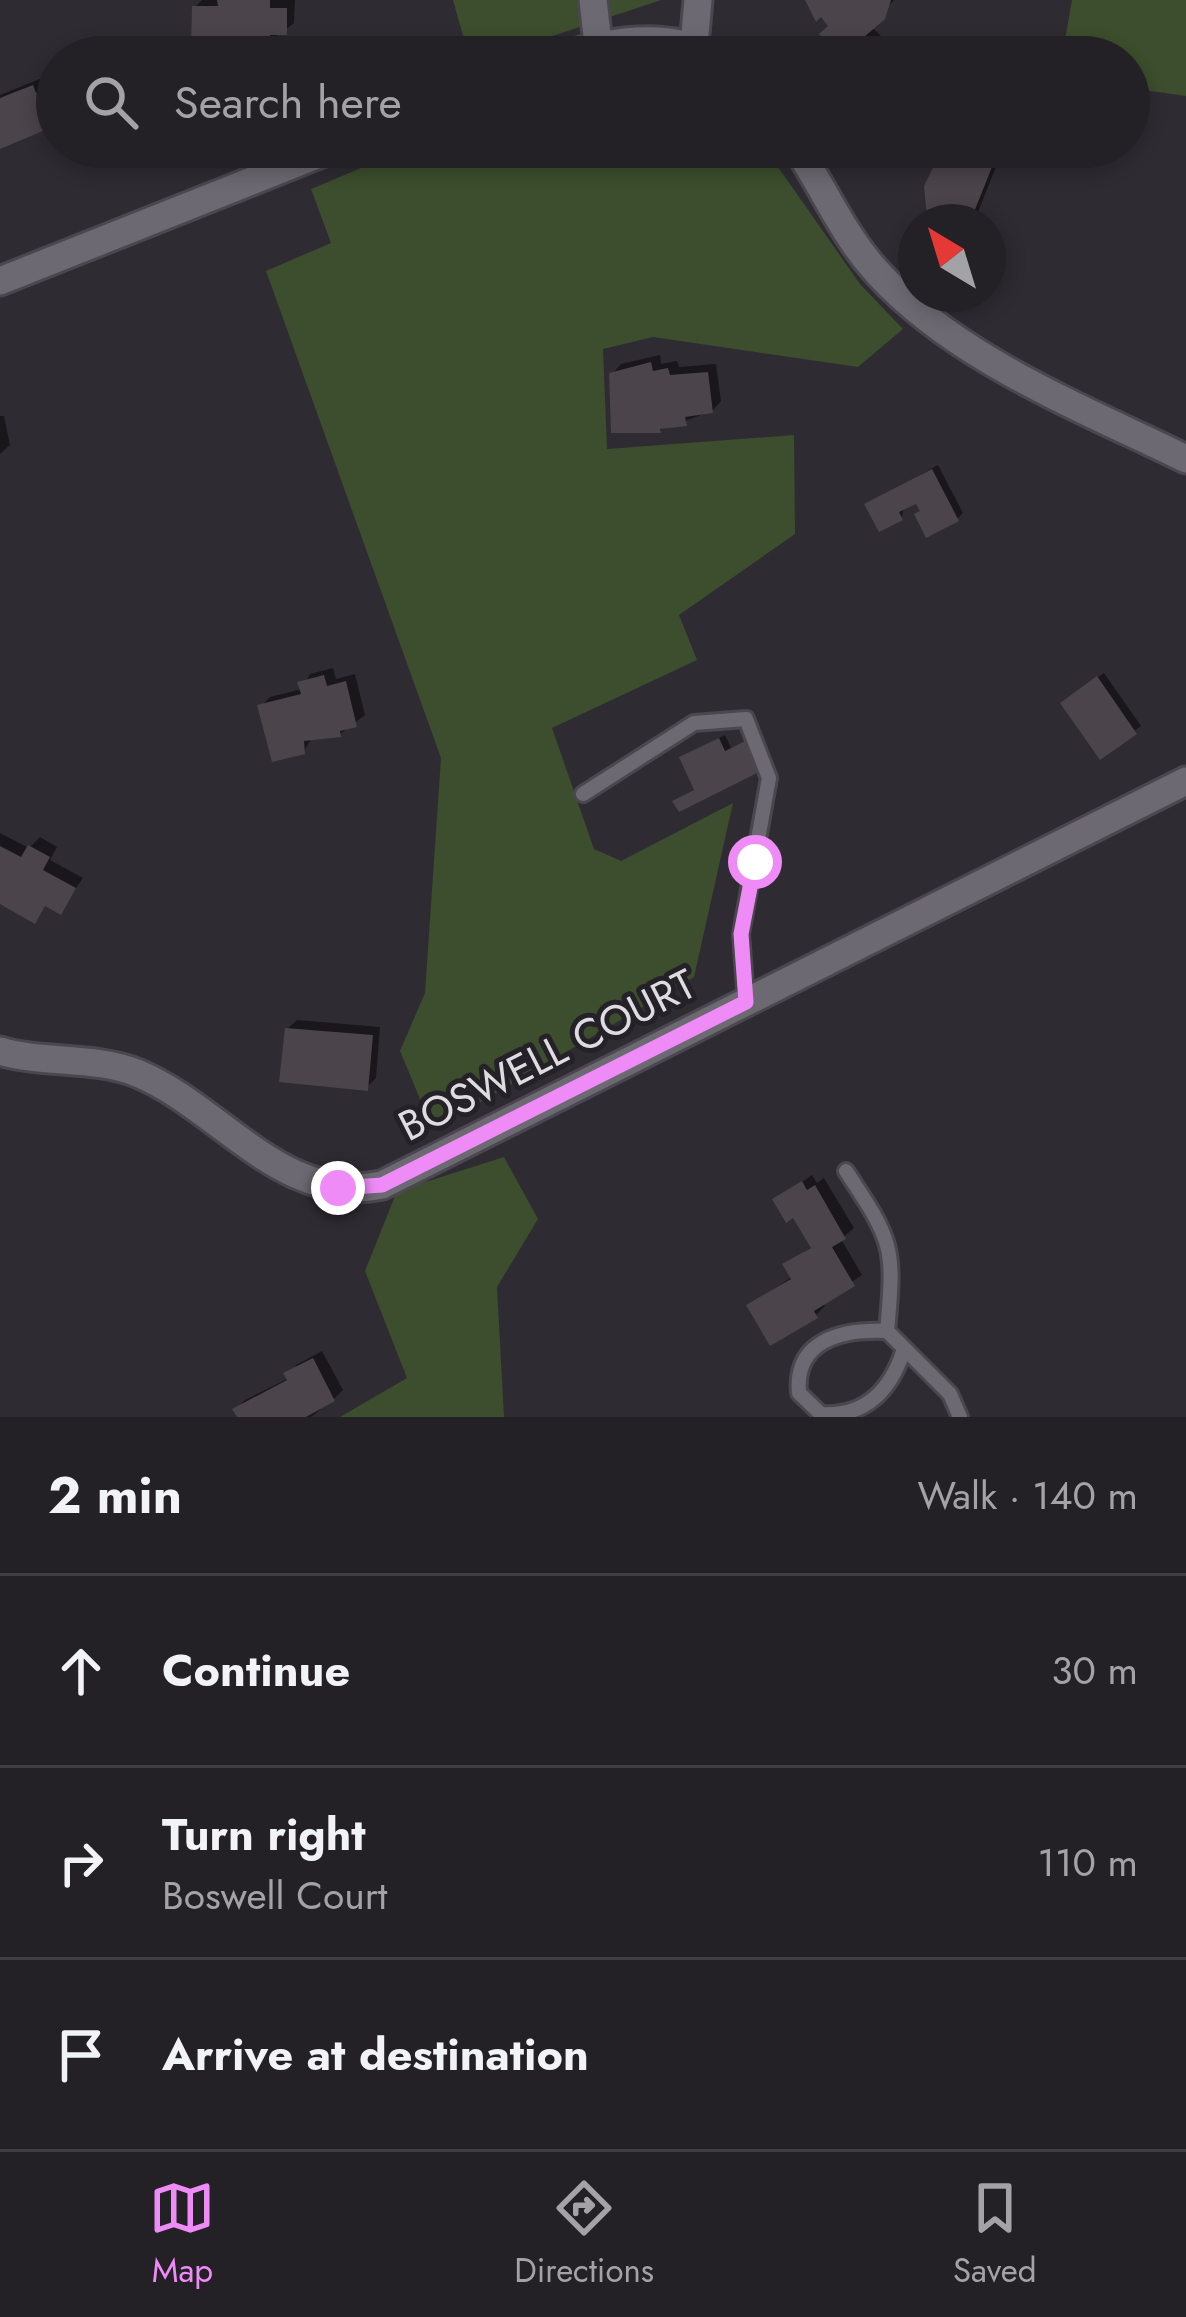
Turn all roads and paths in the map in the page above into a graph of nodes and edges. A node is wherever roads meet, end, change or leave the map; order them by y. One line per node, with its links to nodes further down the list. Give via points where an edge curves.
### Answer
1 (593, 0): 3 (street)
2 (698, 0): 4 (street)
3 (597, 36)
4 (704, 36)
5 (284, 168): 7 (street)
6 (808, 168): 8 (street, via 877,273 932,321)
7 (0, 281)
8 (1186, 460)
9 (1186, 781): 11 (street, BOSWELL COURT)
10 (583, 794): 11 (lane, via 694,723 746,719 769,778 741,934)
11 (746, 1002): 12 (street, BOSWELL COURT, via 358,1190 302,1178 132,1071)
12 (0, 1051)
13 (846, 1171): 14 (lane, via 887,1232 894,1257)
14 (886, 1331): 15 (lane); 15 (lane, via 829,1337 806,1352 797,1373 806,1405 836,1414 867,1405 895,1376)
15 (903, 1352): 16 (lane, via 950,1394)
16 (960, 1417)

